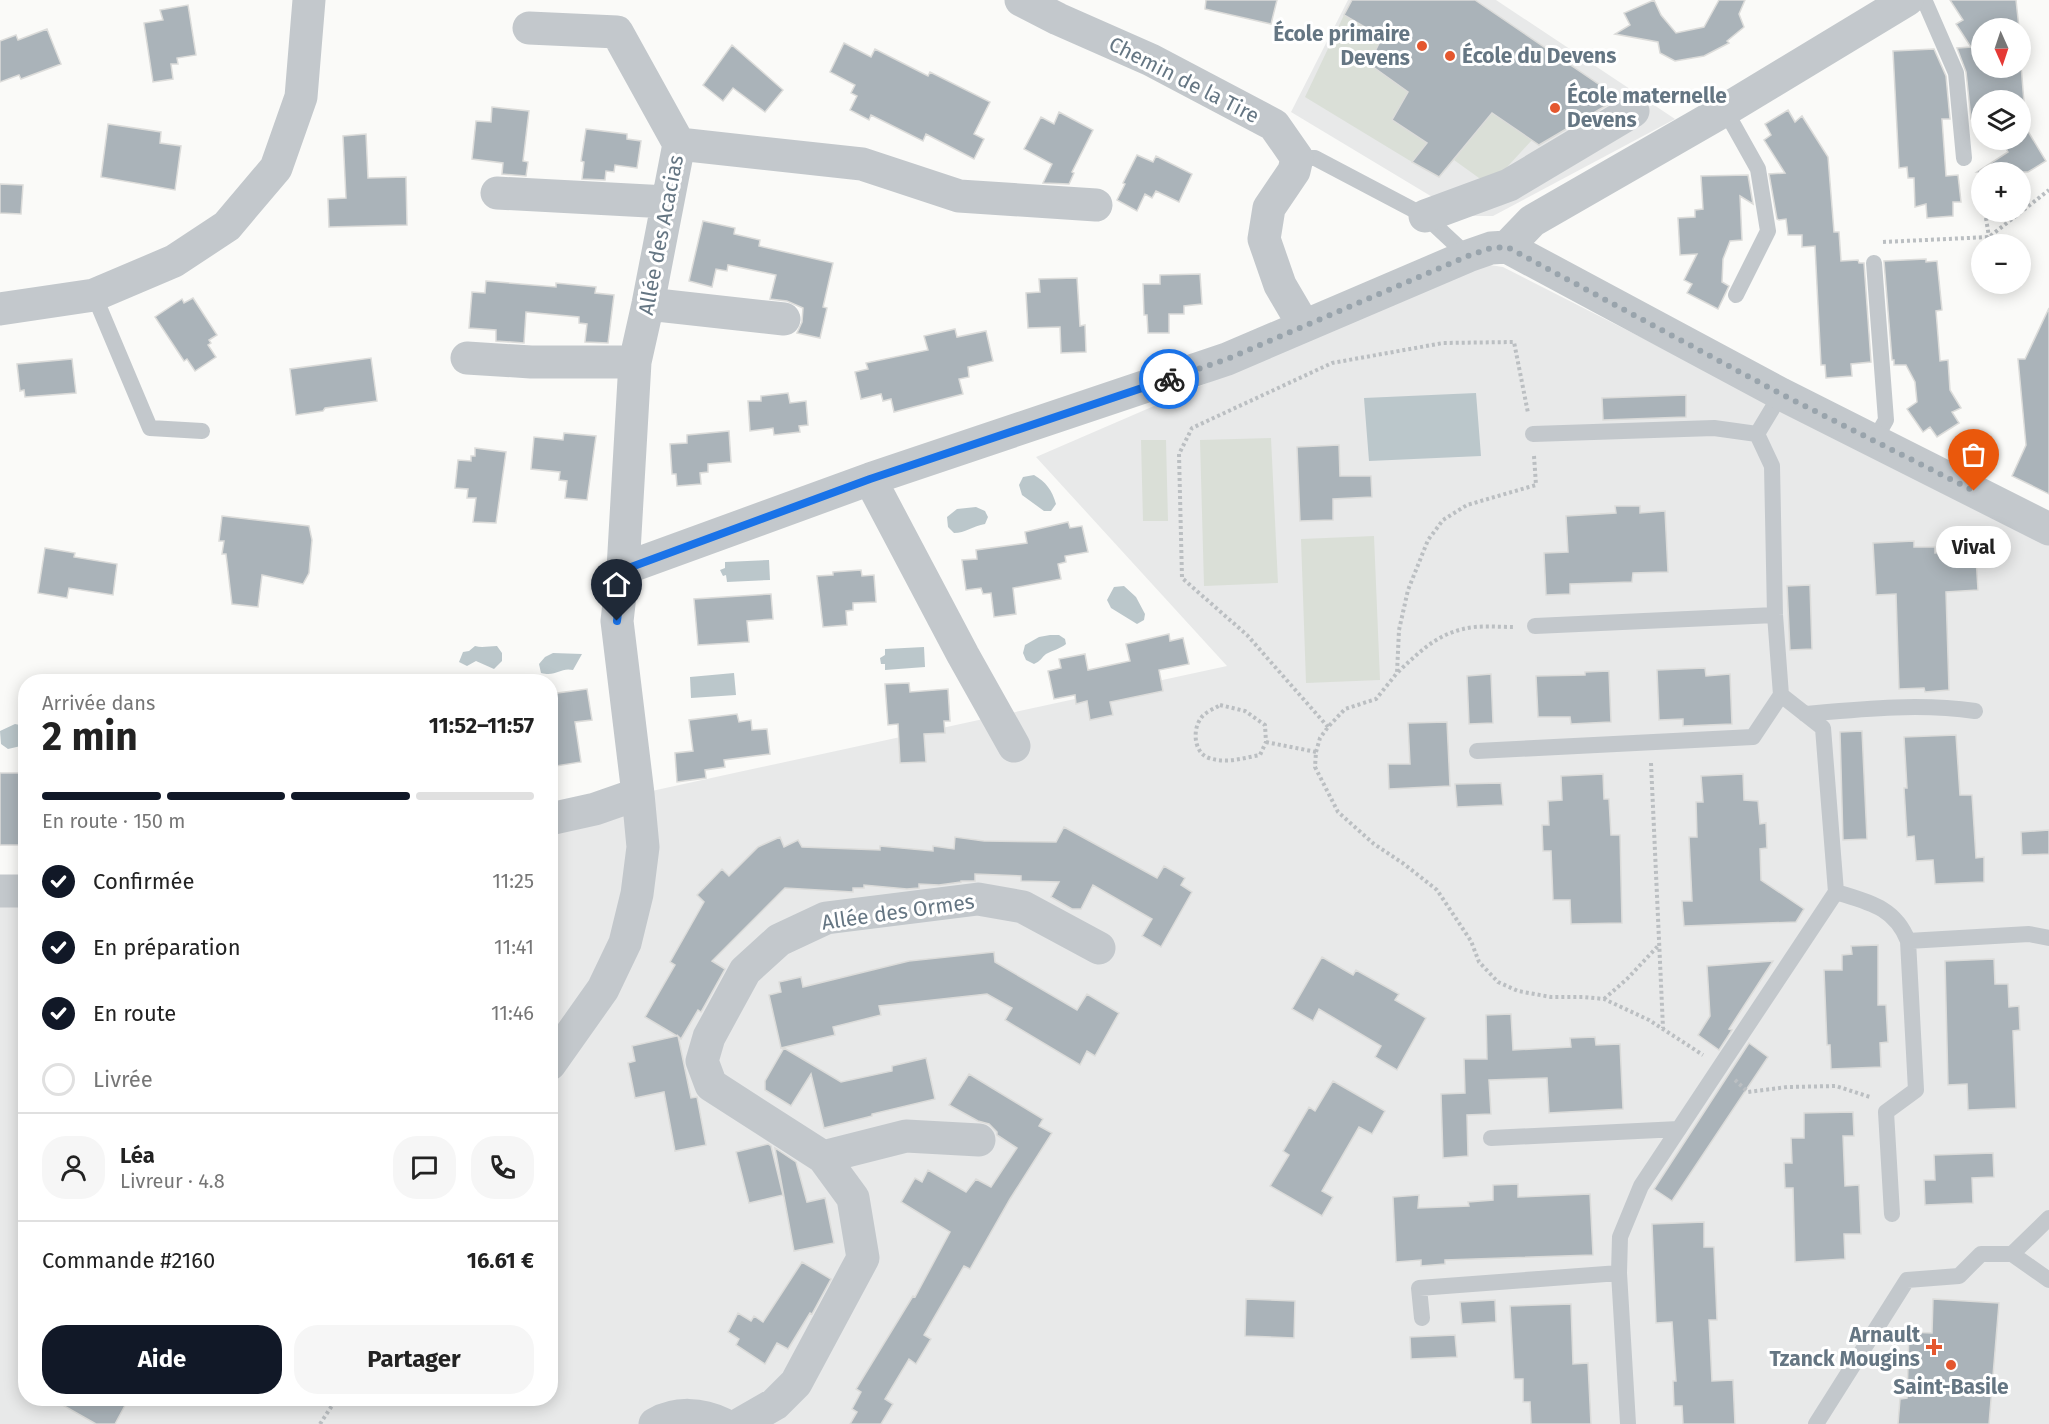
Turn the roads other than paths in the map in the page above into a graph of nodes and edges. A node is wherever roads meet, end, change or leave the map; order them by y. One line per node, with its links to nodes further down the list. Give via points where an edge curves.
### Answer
1 (309, 0): 18 (street, via 301,97 276,168 227,226 174,261)
2 (1021, 0): 9 (street, Chemin de la Tire, via 1151,60 1274,125)
3 (1907, 0): 6 (street)
4 (1912, 0): 10 (lane, via 1926,4 1956,73)
5 (529, 28): 8 (street, via 617,32)
6 (1725, 110): 15 (street, via 1532,221); 19 (lane, via 1758,170 1768,231)
7 (1633, 111): 14 (street, via 1509,185)
8 (679, 144): 12 (street, Allée des Acacias); 13 (street, Allée des Acacias, via 862,164 959,196)
9 (1297, 158): 14 (lane, via 1315,158); 23 (street, via 1294,171 1269,208 1264,239 1280,285)
10 (1964, 158)
11 (497, 193): 12 (street)
12 (667, 202): 20 (street, Allée des Acacias)
13 (1096, 205)
14 (1425, 216): 16 (lane)
15 (1507, 247): 16 (street); 26 (street)
16 (1468, 256): 23 (street)
17 (1874, 263): 30 (lane, via 1886,420)
18 (93, 295): 21 (street); 27 (lane, via 150,428)
19 (1736, 295)
20 (648, 304): 22 (street); 25 (street, Allée des Acacias)
21 (0, 309)
22 (784, 319)
23 (1304, 326): 31 (street, via 1227,359)
24 (467, 358): 25 (street)
25 (635, 362): 33 (street, Allée des Acacias)
26 (1781, 394): 29 (lane); 30 (street)
27 (202, 431)
28 (1533, 434): 29 (lane, via 1714,428)
29 (1757, 434): 34 (lane, via 1772,466)
30 (1874, 441): 32 (street)
31 (870, 479): 33 (street); 39 (street)
32 (2048, 526)
33 (623, 570): 41 (street, Allée des Acacias, via 617,621)
34 (1775, 615): 35 (lane); 36 (lane)
35 (1536, 626)
36 (1781, 695): 38 (lane); 40 (lane, via 1753,736)
37 (1975, 711): 38 (lane, via 1943,706)
38 (1805, 714): 45 (lane, via 1823,728)
39 (1014, 746)
40 (1477, 752)
41 (638, 794): 42 (street); 49 (street, Allée des Acacias, via 642,847 637,894 625,943 603,989)
42 (558, 817)
43 (0, 891): 44 (street)
44 (18, 891)
45 (1836, 892): 47 (lane, via 1877,905 1903,927); 50 (lane)
46 (2049, 938): 47 (lane, via 2029,934)
47 (1908, 942): 54 (lane, via 1916,1090 1887,1112)
48 (1099, 948): 53 (street, Allée des Ormes, via 1023,907 978,899 826,918 779,940 745,971 709,1037 702,1061 711,1085)
49 (558, 1053)
50 (1679, 1129): 51 (lane); 57 (lane, via 1641,1186 1620,1237)
51 (1491, 1138)
52 (979, 1140): 53 (street, via 906,1136)
53 (823, 1157): 62 (street, Allée des Ormes, via 853,1198 862,1258 796,1383 775,1404)
54 (1892, 1214)
55 (2049, 1218): 56 (lane)
56 (2012, 1254): 58 (lane); 64 (lane, via 1981,1254 1959,1276 1907,1280)
57 (1619, 1273): 59 (lane, via 1419,1288); 63 (lane)
58 (2049, 1280)
59 (1422, 1318)
60 (655, 1424): 61 (street, via 688,1415)
61 (723, 1424)
62 (741, 1424)
63 (1628, 1424)
64 (1816, 1424)

